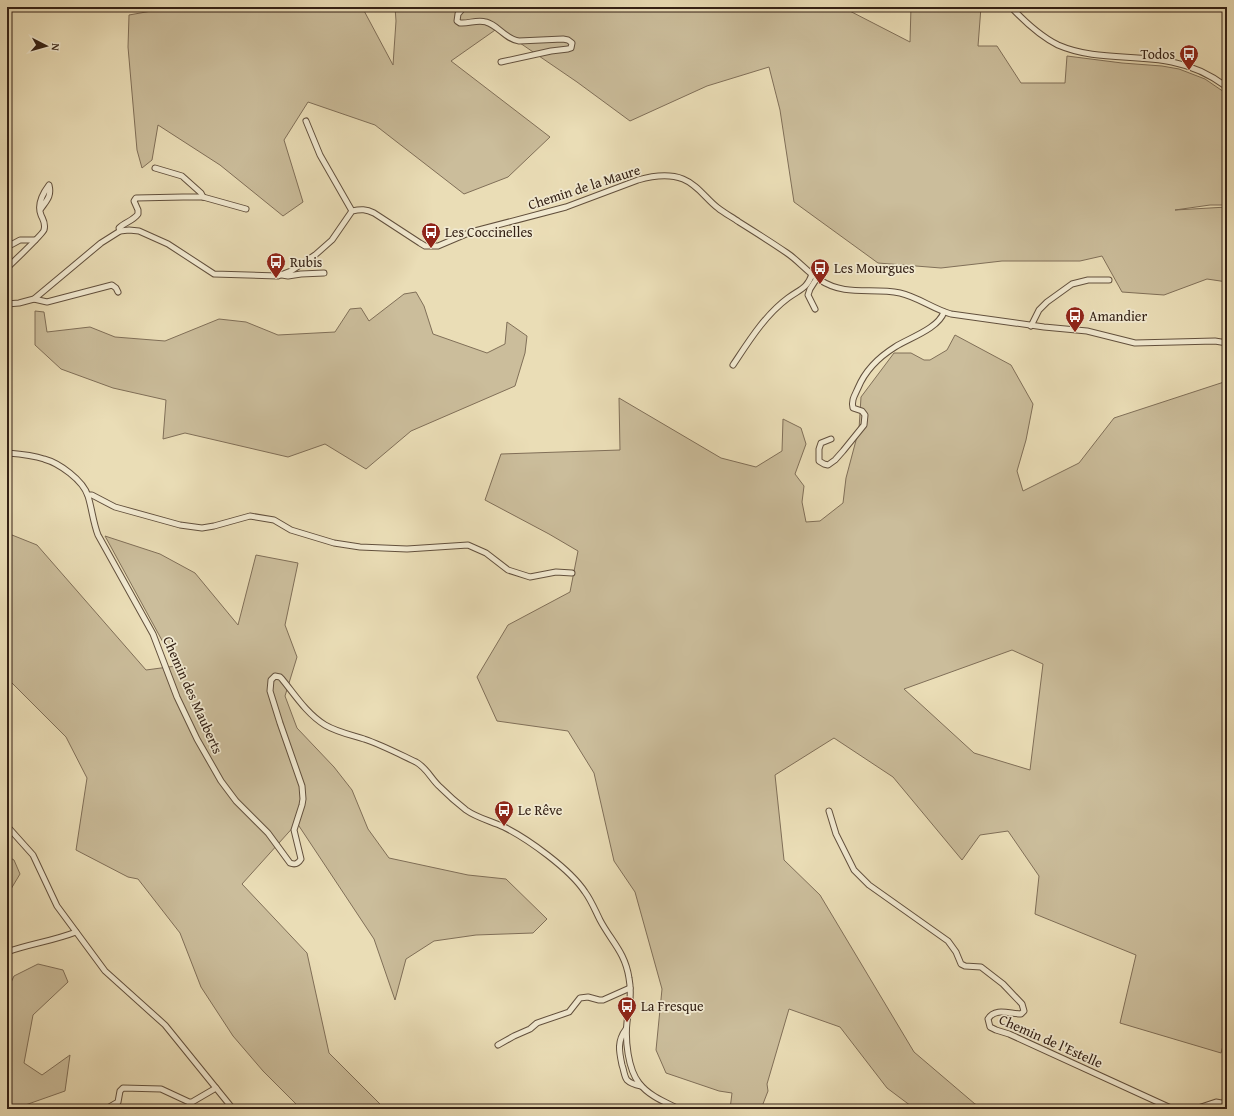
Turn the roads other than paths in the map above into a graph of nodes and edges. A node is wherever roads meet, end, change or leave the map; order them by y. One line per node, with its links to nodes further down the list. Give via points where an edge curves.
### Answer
1 (464, 7): 3 (street, via 458,14 460,23 485,21 513,40 563,38 572,43 568,49)
2 (1011, 7): 4 (street, via 1033,29 1070,49 1095,56 1172,62 1208,75)
3 (501, 62)
4 (1227, 87)
5 (306, 121): 10 (street, via 320,155)
6 (155, 168): 7 (street, via 182,176 201,193)
7 (203, 198): 8 (street); 11 (street, via 136,198 134,201 138,214 122,225)
8 (246, 209)
9 (40, 210): 12 (street, via 45,229)
10 (352, 211): 16 (street, Chemin de la Maure, via 360,209 374,212 420,243 432,247 471,232 566,207 638,180 660,176 678,178 696,187 718,209 789,254); 17 (street, via 332,240 315,255)
11 (120, 231): 17 (street, via 134,230 147,234 168,244 214,274); 21 (street, via 101,243)
12 (35, 240): 13 (street, via 24,239); 14 (street)
13 (7, 247)
14 (7, 268)
15 (324, 273): 17 (street)
16 (812, 274): 18 (street, Chemin de la Maure); 27 (street, via 805,288 788,298 755,332)
17 (281, 275)
18 (817, 278): 23 (street, via 808,295); 24 (street, Chemin de la Maure, via 840,289 902,293)
19 (1109, 280): 25 (street, via 1088,280 1072,284 1039,310)
20 (118, 292): 21 (street, via 112,285 47,302)
21 (34, 299): 22 (street)
22 (7, 304)
23 (815, 308)
24 (944, 312): 25 (street, Chemin de la Maure); 28 (street, via 942,318 934,325 894,348 869,369 852,402 853,408 865,415 864,425 828,465 819,461 819,449 821,443)
25 (1031, 326): 26 (street, Chemin de la Maure, via 1087,331 1135,342)
26 (1227, 343)
27 (733, 365)
28 (831, 439)
29 (7, 453): 30 (street, via 54,463 79,482)
30 (88, 495): 31 (street, via 115,507 180,525 202,528 250,516 274,520 291,530 334,543 407,549 468,545 486,553 508,570 530,577 556,572); 36 (street, Chemin des Mauberts, via 98,535 153,634 177,697 207,757 227,791 268,833 290,862 296,864 301,859 294,830 303,793 270,692 271,680 275,676 280,677 302,704 325,725 387,748 418,763 427,770 439,787 470,812 523,838 567,873 590,899 600,920 618,946 629,977)
31 (572, 573)
32 (829, 811): 45 (street, Chemin de l'Estelle, via 836,834 854,870 869,885 948,941 961,964 981,967 1003,984 1022,1004 1024,1011 1021,1014 991,1014 988,1018 990,1027)
33 (7, 826): 34 (street, via 33,855 52,897)
34 (76, 932): 35 (street); 40 (street, via 104,971 165,1025)
35 (7, 952)
36 (630, 988): 37 (street, Chemin des Mauberts); 38 (street, via 602,1000 580,998 569,1012 537,1023)
37 (626, 1029): 39 (street, Chemin des Mauberts, via 631,1065); 39 (street, via 619,1044 624,1074 631,1083)
38 (498, 1045)
39 (641, 1086): 44 (street, Chemin des Mauberts, via 653,1096)
40 (216, 1088): 42 (street, via 192,1102 161,1089 123,1088 118,1102); 43 (street)
41 (1227, 1104): 46 (street, via 1216,1102)
42 (106, 1109)
43 (233, 1109)
44 (679, 1109)
45 (1173, 1109)
46 (1195, 1109)

